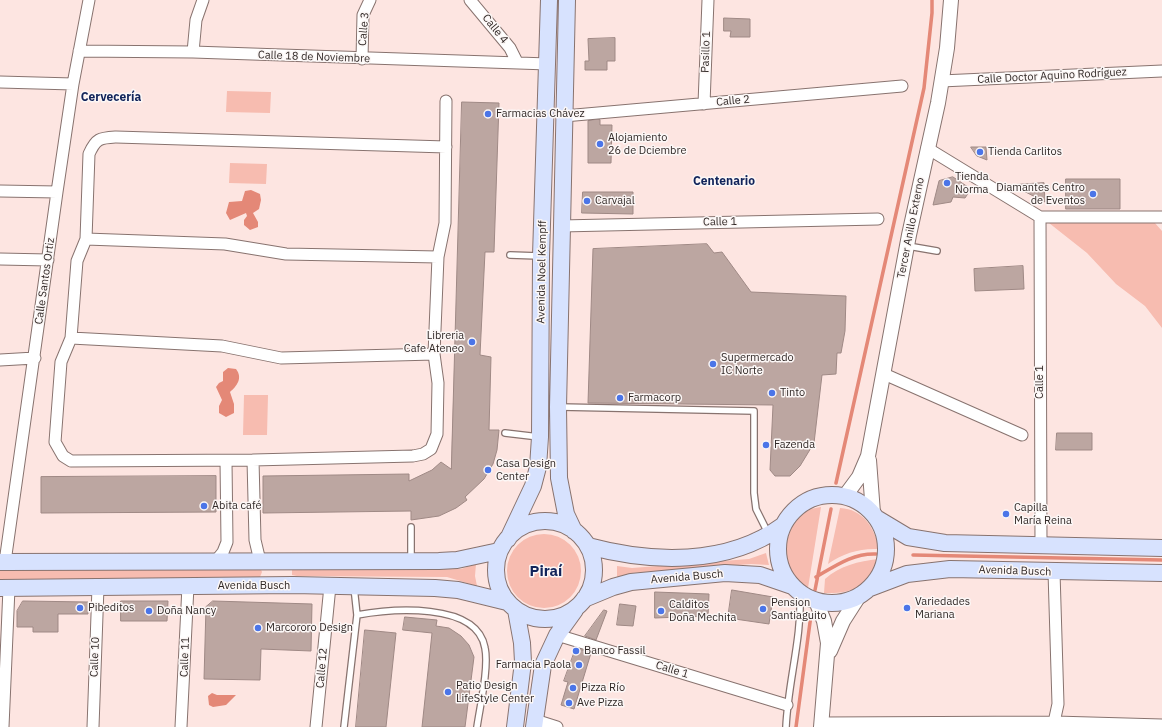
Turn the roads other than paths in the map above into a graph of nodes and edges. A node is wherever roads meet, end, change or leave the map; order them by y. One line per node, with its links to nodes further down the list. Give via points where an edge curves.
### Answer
1 (89, 0): 9 (street, Calle Santos Ortiz)
2 (203, 0): 10 (street, via 196,20)
3 (370, 0): 11 (street, Calle 3, via 363,15)
4 (470, 0): 12 (street, Calle 4, via 510,48)
5 (549, 0): 13 (main road, Avenida Noel Kempff)
6 (567, 0): 21 (main road, Avenida Noel Kempff)
7 (708, 0): 20 (street, Pasillo 1)
8 (951, 0): 15 (street, Tercer Anillo Externo)
9 (79, 51): 10 (street, Calle 18 de Noviembre); 17 (street, Calle Santos Ortiz)
10 (193, 52): 11 (street, Calle 18 de Noviembre)
11 (362, 59): 12 (street, Calle 18 de Noviembre)
12 (517, 62): 13 (street, Calle 18 de Noviembre)
13 (548, 68): 21 (main road, via 550,108 554,114); 24 (main road, Avenida Noel Kempff)
14 (1162, 70): 15 (street, Calle Doctor Aquino Rodríguez)
15 (942, 81): 23 (street, Tercer Anillo Externo)
16 (0, 82): 17 (street)
17 (73, 84): 26 (street, Calle Santos Ortiz)
18 (902, 86): 20 (street, Calle 2)
19 (446, 101): 22 (street)
20 (704, 104): 21 (street, Calle 2)
21 (564, 116): 27 (main road, Avenida Noel Kempff)
22 (446, 147): 32 (street, via 101,138 89,154); 37 (street, via 445,223)
23 (927, 148): 29 (street); 33 (street, Tercer Anillo Externo)
24 (545, 155): 27 (main road, via 558,165); 36 (main road, Avenida Noel Kempff)
25 (0, 191): 26 (street)
26 (57, 192): 39 (street, Calle Santos Ortiz)
27 (562, 199): 31 (main road, Avenida Noel Kempff)
28 (1162, 217): 29 (street)
29 (1040, 218): 59 (street, Calle 1)
30 (878, 219): 31 (street, Calle 1)
31 (561, 226): 45 (main road, Avenida Noel Kempff)
32 (86, 238): 37 (street, via 225,244 286,254); 40 (street, via 77,260)
33 (907, 246): 34 (lane); 44 (street, Tercer Anillo Externo)
34 (937, 251)
35 (510, 255): 36 (lane)
36 (541, 256): 48 (main road, Avenida Noel Kempff)
37 (438, 257): 41 (street)
38 (0, 259): 39 (street)
39 (48, 260): 42 (street, Calle Santos Ortiz)
40 (72, 338): 41 (street, via 222,346 281,358); 51 (street, via 61,362 57,413 55,442 63,456 71,461)
41 (434, 354): 50 (street, via 438,383 437,434 431,449 423,454)
42 (35, 358): 43 (street); 64 (street, Calle Santos Ortiz)
43 (0, 360)
44 (884, 374): 47 (street); 49 (street, Tercer Anillo Externo)
45 (558, 407): 55 (main road, Avenida Noel Kempff, via 559,478 566,514); 56 (lane, via 754,411 756,509)
46 (505, 433): 48 (lane)
47 (1022, 435)
48 (540, 437): 57 (main road, Avenida Noel Kempff, via 538,467 533,486)
49 (868, 456): 52 (street, Tercer Anillo Externo, via 859,477); 53 (street, Tercer Anillo Externo)
50 (253, 460): 51 (street); 61 (street, via 255,540)
51 (226, 461): 65 (street, via 227,542 224,552)
52 (845, 496): 53 (main road, via 864,504); 56 (main road, via 826,495 808,500)
53 (876, 516): 59 (main road, via 908,537 918,540); 76 (main road, via 885,536 887,555 881,573)
54 (411, 527): 63 (lane)
55 (574, 531): 57 (main road, via 552,522 527,524 517,530); 58 (main road)
56 (776, 531): 58 (main road, Avenida Busch, via 748,546 722,553 686,557 629,556); 75 (main road, via 778,558 783,573)
57 (504, 545): 63 (main road, via 457,560); 79 (main road, via 496,564 496,578 500,590)
58 (588, 546): 78 (main road, via 594,568 590,590)
59 (1041, 546): 60 (main road)
60 (1162, 548)
61 (260, 561): 62 (main road); 65 (main road); 68 (main road, via 266,572 263,582)
62 (291, 561): 63 (main road); 69 (main road, via 283,572 284,578)
63 (411, 561)
64 (3, 562): 65 (main road)
65 (215, 562)
66 (1054, 572): 67 (main road, Avenida Busch); 76 (main road, Avenida Busch, via 950,569 926,571 907,574); 85 (street, via 1058,704)
67 (1162, 574)
68 (259, 585): 69 (main road, Avenida Busch); 70 (main road, Avenida Busch)
69 (292, 585): 71 (main road, Avenida Busch)
70 (188, 586): 73 (main road, Avenida Busch); 90 (street, Calle 11)
71 (330, 586): 72 (main road, Avenida Busch); 91 (street, Calle 12)
72 (354, 586): 79 (main road, Avenida Busch, via 458,590); 80 (lane)
73 (98, 587): 74 (main road, Avenida Busch); 89 (street, Calle 10)
74 (4, 588): 88 (street)
75 (796, 589): 77 (main road); 78 (main road, Avenida Busch, via 760,575 725,573 631,582 613,587); 83 (lane, via 801,612)
76 (865, 592): 77 (main road, via 845,602); 82 (street, via 843,620)
77 (816, 601): 82 (street, via 824,622 828,643)
78 (581, 603): 79 (main road, via 567,614 541,619 528,616); 81 (main road)
79 (512, 606): 94 (main road, via 522,643 523,662)
80 (357, 615): 92 (lane); 93 (lane, via 417,610 448,615 466,623 479,634 485,647 485,664)
81 (557, 635): 83 (street, Calle 1); 84 (main road, via 543,665)
82 (827, 658): 86 (street)
83 (787, 705): 96 (lane)
84 (535, 724): 95 (street)
85 (1054, 724): 86 (street); 87 (street)
86 (822, 725)
87 (1162, 725)
88 (2, 727)
89 (92, 727)
90 (182, 727)
91 (316, 727)
92 (344, 727)
93 (477, 727)
94 (515, 727)
95 (557, 727)
96 (786, 727)

